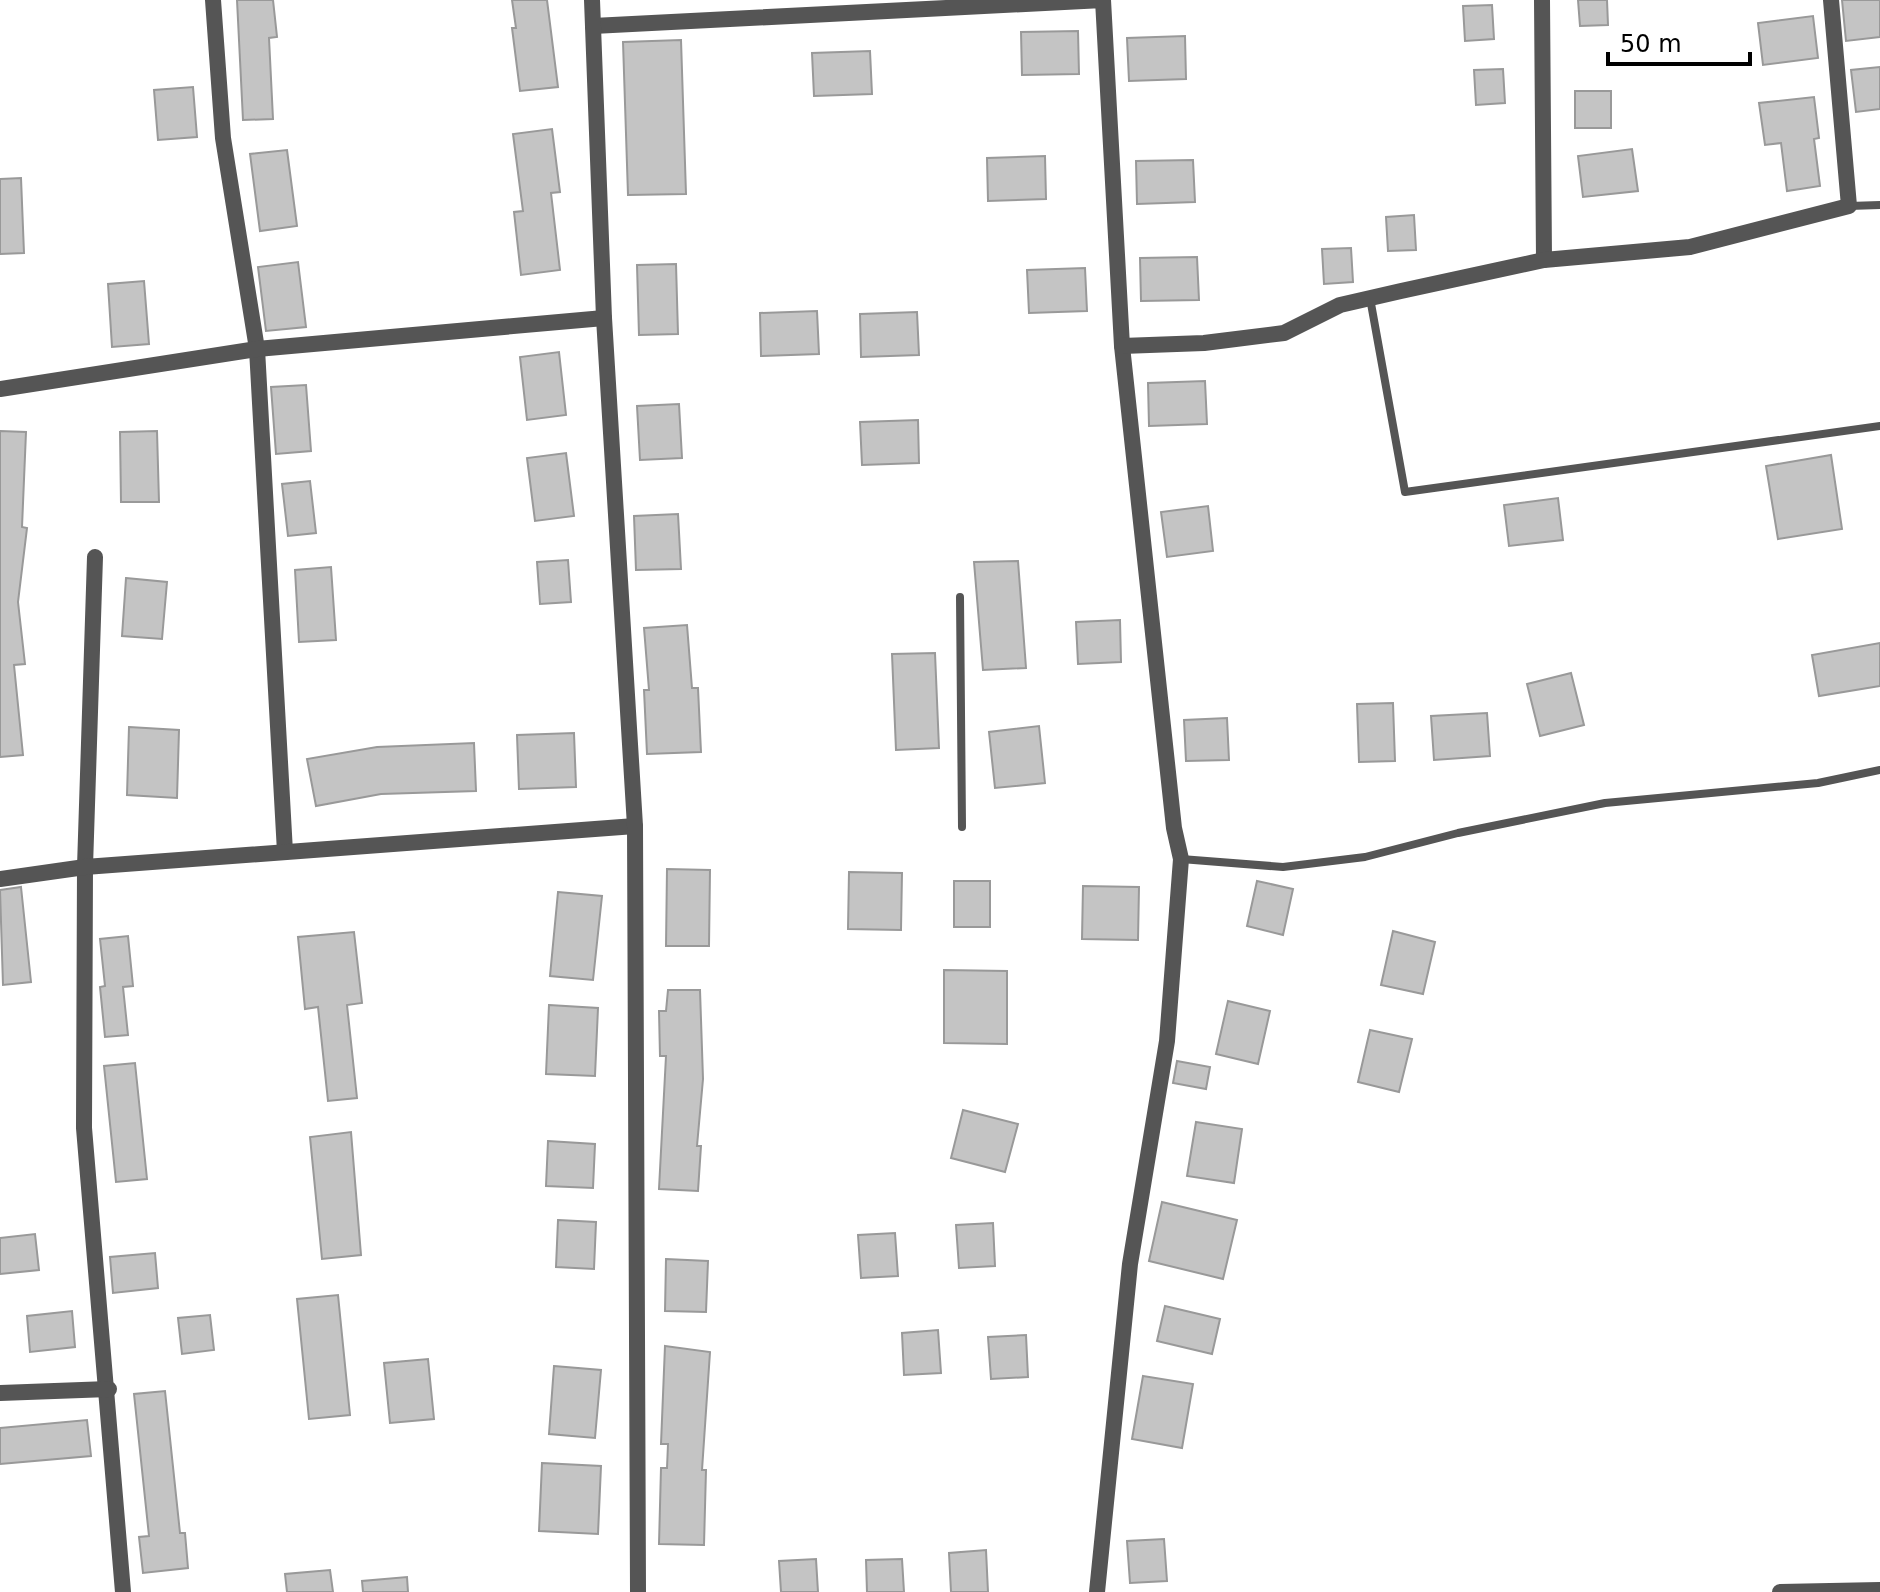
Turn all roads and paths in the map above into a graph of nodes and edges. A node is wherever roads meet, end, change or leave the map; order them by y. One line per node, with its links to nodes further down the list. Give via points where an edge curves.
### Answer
1 (213, 0): 12 (street, via 223,138)
2 (592, 0): 5 (street)
3 (1542, 0): 8 (street)
4 (1831, 0): 7 (street)
5 (593, 26): 10 (street); 11 (street, via 1103,0)
6 (1880, 205): 7 (lane)
7 (1849, 206): 8 (street, via 1690,247)
8 (1544, 260): 9 (street)
9 (1370, 298): 11 (street, via 1340,305 1284,333); 14 (lane, via 1405,492)
10 (604, 318): 12 (street); 18 (street)
11 (1122, 346): 21 (street)
12 (257, 349): 13 (street); 20 (street)
13 (0, 389)
14 (1880, 426)
15 (95, 557): 22 (street)
16 (960, 597): 19 (lane)
17 (1880, 770): 21 (lane, via 1818,783 1605,803 1365,857 1283,867)
18 (635, 826): 20 (street); 28 (street)
19 (962, 827)
20 (285, 852): 22 (street)
21 (1181, 859): 29 (street, via 1167,1041 1130,1264)
22 (85, 867): 23 (street); 24 (street, via 84,1128)
23 (0, 879)
24 (109, 1389): 25 (street); 27 (street)
25 (0, 1393)
26 (1880, 1590): 30 (street)
27 (123, 1592)
28 (638, 1592)
29 (1097, 1592)
30 (1780, 1592)

